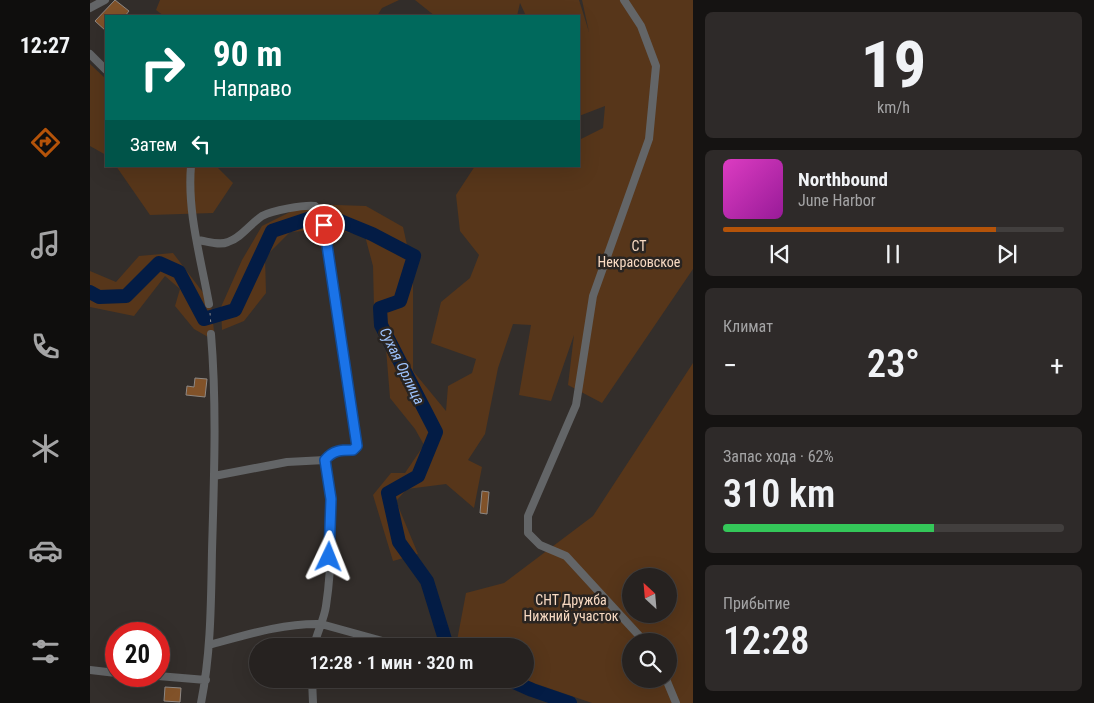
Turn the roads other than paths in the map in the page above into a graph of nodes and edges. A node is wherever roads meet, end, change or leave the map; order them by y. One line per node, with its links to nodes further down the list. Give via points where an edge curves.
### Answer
1 (105, 0): 3 (street)
2 (624, 0): 15 (street, via 640,26 656,66 649,139 593,296 576,405 528,516 528,533 540,546 566,556)
3 (90, 8)
4 (90, 54): 5 (street)
5 (105, 69)
6 (191, 167): 9 (street, via 190,188)
7 (320, 211): 9 (street, via 308,205 270,213 228,243)
8 (324, 225): 12 (street, via 357,446 353,450 331,453)
9 (197, 240): 10 (street)
10 (209, 304)
11 (212, 334): 13 (street)
12 (325, 460): 13 (street, via 287,462); 14 (street, via 331,499 326,606)
13 (214, 476): 18 (street)
14 (321, 624): 16 (street); 17 (street); 18 (street, via 288,625)
15 (637, 633)
16 (317, 638)
17 (369, 638)
18 (209, 644): 22 (street)
19 (90, 670): 20 (street)
20 (105, 672)
21 (170, 677): 22 (street)
22 (206, 680): 25 (street)
23 (312, 688): 26 (street)
24 (670, 688): 27 (street)
25 (201, 703)
26 (312, 703)
27 (676, 703)

